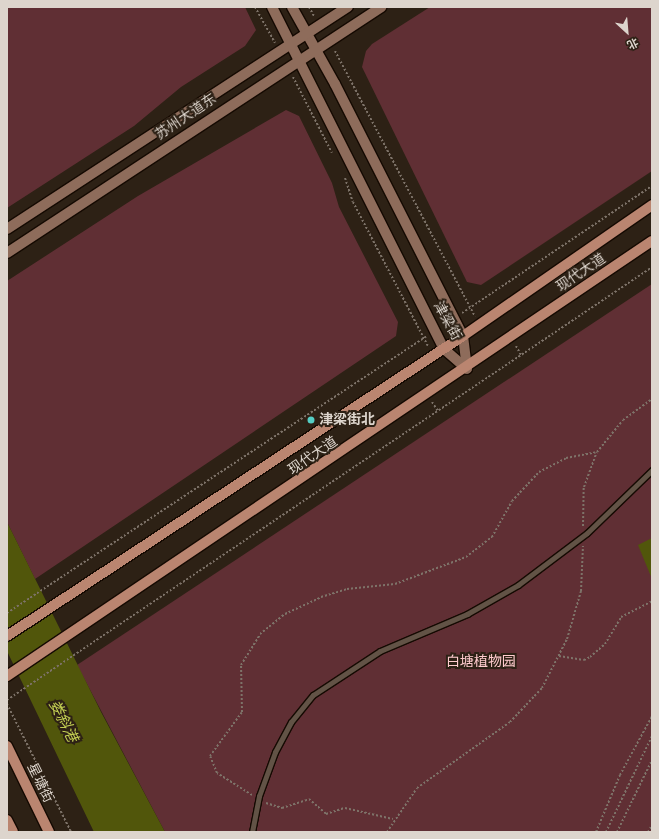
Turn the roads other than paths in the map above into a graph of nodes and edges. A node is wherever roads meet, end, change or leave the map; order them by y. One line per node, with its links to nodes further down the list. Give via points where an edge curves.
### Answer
1 (272, 7): 6 (main road, 津梁街)
2 (292, 7): 5 (main road, 津梁街)
3 (348, 7): 5 (main road, 苏州大道东)
4 (381, 7): 7 (main road, 苏州大道东)
5 (306, 34): 6 (main road, 苏州大道东); 7 (main road, 津梁街)
6 (290, 44): 8 (main road, 津梁街); 10 (main road, 苏州大道东)
7 (315, 49): 8 (main road, 苏州大道东); 13 (main road, 津梁街)
8 (299, 60): 12 (main road, 苏州大道东); 14 (main road, 津梁街)
9 (652, 204): 13 (main road, 现代大道)
10 (7, 229)
11 (652, 242): 15 (main road, 现代大道)
12 (7, 253)
13 (463, 336): 14 (main road, 现代大道); 15 (main road, 津梁街)
14 (444, 348): 15 (main road, 津梁街); 17 (main road, 现代大道)
15 (467, 369): 18 (main road, 现代大道)
16 (652, 470): 23 (lane, via 583,536 497,598 380,651 320,689 286,730 259,799)
17 (7, 636)
18 (7, 676)
19 (7, 746): 22 (main road, 星塘街)
20 (7, 820): 21 (main road)
21 (13, 832)
22 (49, 832)
23 (252, 832)

